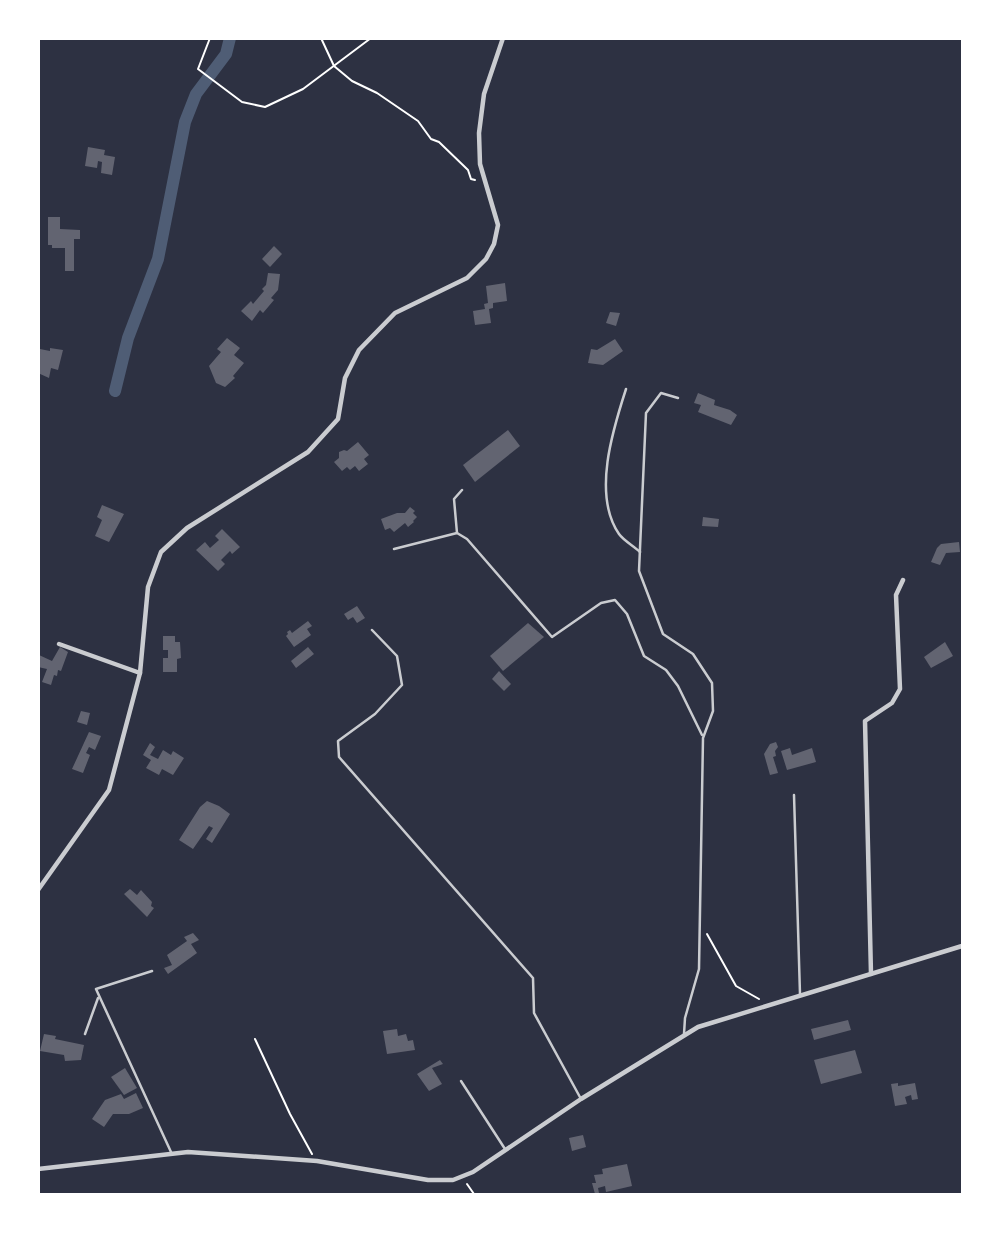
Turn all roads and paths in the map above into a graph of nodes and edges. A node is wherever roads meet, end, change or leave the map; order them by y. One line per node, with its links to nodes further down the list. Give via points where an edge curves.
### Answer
1 (210, 38): 5 (path, via 198,69 254,105 265,107 303,89)
2 (321, 38): 5 (path)
3 (371, 38): 5 (path)
4 (503, 38): 6 (street, via 484,94 479,133)
5 (334, 66): 6 (path, via 418,121 468,170 471,179)
6 (485, 182): 16 (street, via 498,225 486,259 467,278 395,313 359,349 345,378 338,419 308,452 187,528 161,552 148,587)
7 (625, 388): 12 (lane, via 606,472 609,509 619,534)
8 (678, 398): 12 (lane, via 661,393 646,413)
9 (462, 490): 10 (lane, via 454,499)
10 (457, 533): 11 (lane); 17 (lane, via 552,637 601,603 615,600 627,614 644,656 666,670 678,686)
11 (394, 549)
12 (640, 552): 17 (lane, via 639,571 663,634 693,654 712,683 713,711)
13 (903, 580): 23 (street, via 896,595 900,689 892,703 864,721)
14 (372, 630): 31 (lane, via 397,656 402,685 375,714 338,741 339,757 533,978 534,1013)
15 (59, 644): 16 (street)
16 (140, 673): 19 (street, via 109,790)
17 (703, 738): 20 (lane)
18 (794, 795): 25 (lane)
19 (38, 890)
20 (700, 921): 26 (path, via 736,986); 28 (lane, via 699,969)
21 (962, 946): 23 (street)
22 (152, 971): 24 (lane, via 96,989)
23 (871, 974): 25 (street)
24 (99, 995): 27 (lane); 33 (lane)
25 (800, 996): 26 (street)
26 (771, 1005): 28 (street)
27 (85, 1034)
28 (684, 1035): 31 (street)
29 (256, 1039): 34 (path)
30 (461, 1082): 32 (lane)
31 (581, 1099): 32 (street)
32 (506, 1151): 36 (street)
33 (171, 1154): 34 (street); 35 (street)
34 (317, 1161): 36 (street, via 428,1180)
35 (38, 1169)
36 (461, 1177): 37 (path)
37 (474, 1195)

